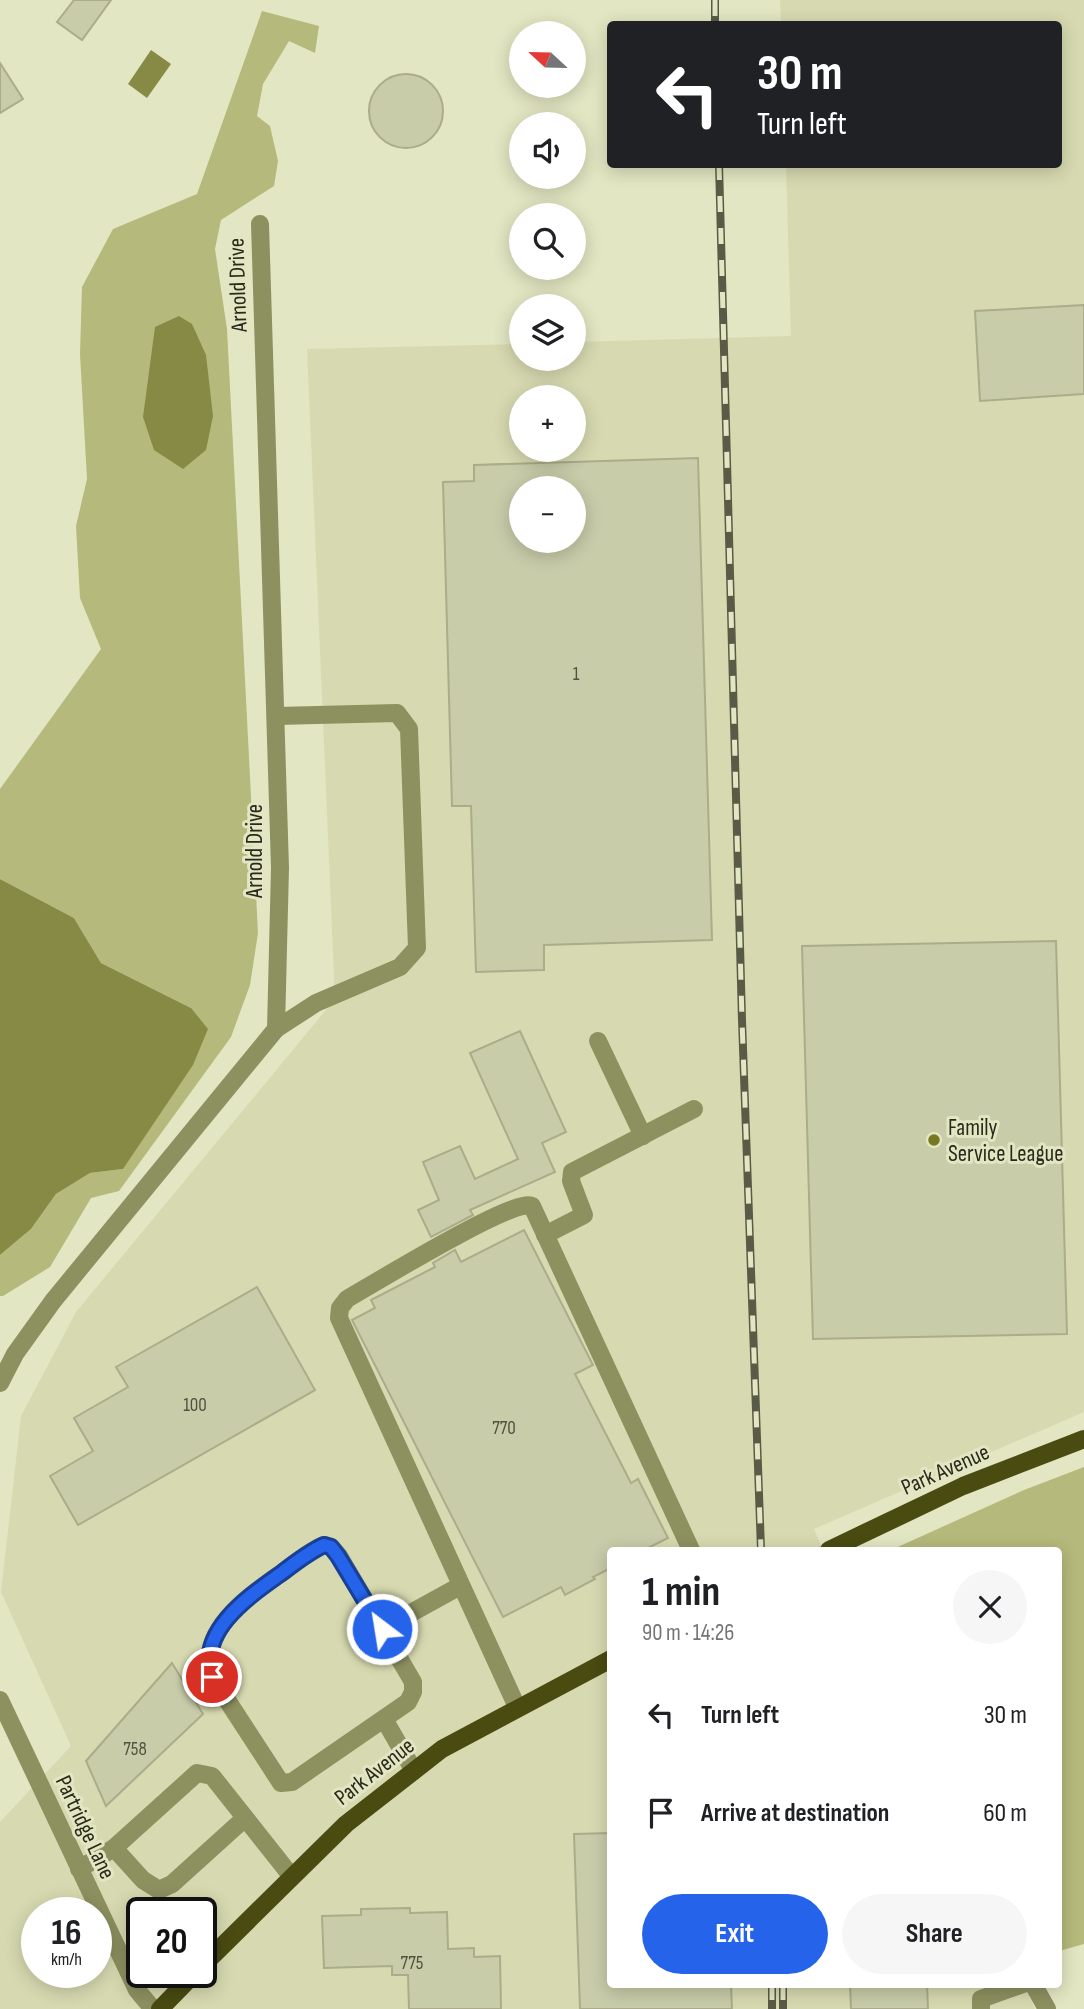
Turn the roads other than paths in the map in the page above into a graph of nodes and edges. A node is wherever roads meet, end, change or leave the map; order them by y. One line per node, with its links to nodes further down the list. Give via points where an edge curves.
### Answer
1 (260, 224): 2 (street, Arnold Drive)
2 (277, 716): 3 (street, Arnold Drive); 3 (street, via 397,713 409,729 417,948 400,967 316,1003)
3 (276, 1029): 8 (street, via 53,1301)
4 (598, 1041): 6 (street)
5 (694, 1109): 6 (street)
6 (643, 1136): 7 (street, via 572,1172 584,1215)
7 (545, 1235): 10 (street); 12 (street, via 531,1206 521,1205 390,1274 347,1299 340,1308 339,1318)
8 (0, 1383)
9 (1084, 1439): 11 (main road, Park Avenue, via 963,1486)
10 (690, 1547)
11 (835, 1547)
12 (460, 1586): 13 (street); 16 (street)
13 (382, 1629): 17 (street, via 413,1682 408,1702); 17 (street, via 338,1556 324,1545 240,1603 219,1632 208,1664 281,1783 292,1782)
14 (607, 1660): 16 (main road, Park Avenue)
15 (0, 1700): 21 (street, Partridge Lane)
16 (517, 1707): 18 (main road, Park Avenue, via 442,1749)
17 (384, 1719): 18 (street)
18 (414, 1771): 22 (main road, Park Avenue, via 346,1824)
19 (244, 1818): 20 (street, via 172,1884 159,1890 143,1880); 20 (street, via 212,1776 197,1773); 22 (street)
20 (114, 1848): 21 (street)
21 (79, 1869): 27 (street, Partridge Lane, via 136,1990)
22 (292, 1877): 23 (main road, Park Avenue)
23 (217, 1951)
24 (180, 1988): 28 (main road)
25 (1012, 1988): 29 (street, via 981,1999)
26 (1036, 1988): 30 (street)
27 (153, 2009)
28 (160, 2009)
29 (981, 2009)
30 (1047, 2009)

